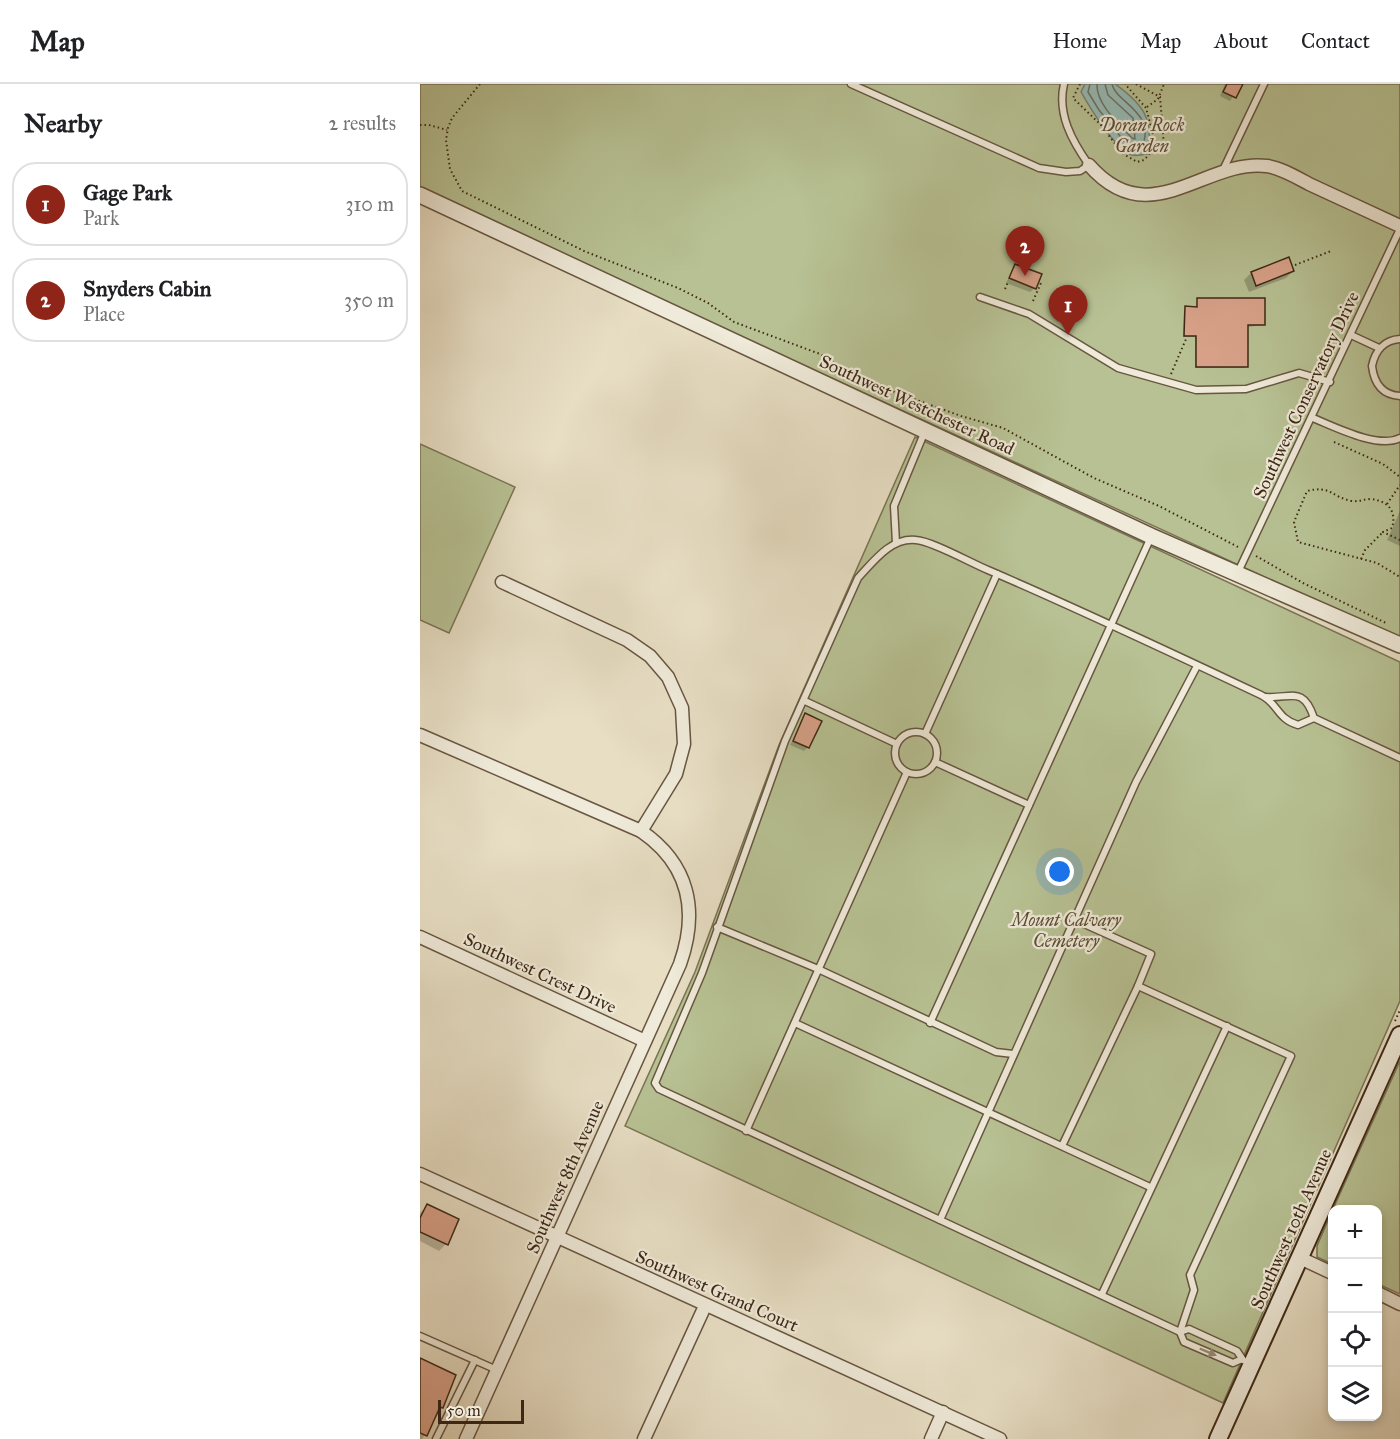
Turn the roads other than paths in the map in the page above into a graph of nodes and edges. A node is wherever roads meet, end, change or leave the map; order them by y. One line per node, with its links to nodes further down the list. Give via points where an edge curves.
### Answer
1 (851, 84): 4 (lane, via 1039,168 1066,172 1080,171)
2 (1064, 84): 4 (lane, via 1062,108 1066,123)
3 (1264, 84): 5 (lane)
4 (1089, 165): 5 (street, via 1113,186 1145,193 1178,190)
5 (1222, 172): 7 (street, via 1237,167 1274,167)
6 (420, 195): 15 (street, Southwest Westchester Road)
7 (1400, 228): 9 (lane, Southwest Conservatory Drive)
8 (980, 297): 12 (lane, via 1029,314 1118,368 1196,390 1246,389 1299,373)
9 (1351, 335): 11 (lane); 12 (lane, Southwest Conservatory Drive)
10 (1400, 339): 11 (lane, via 1386,342)
11 (1380, 348): 13 (lane, via 1371,366 1373,376 1384,392)
12 (1329, 382): 14 (lane, Southwest Conservatory Drive)
13 (1400, 396)
14 (1313, 418): 16 (lane, via 1359,437 1394,441); 19 (lane, Southwest Conservatory Drive)
15 (925, 430): 17 (street, Southwest Westchester Road); 18 (lane, via 894,506)
16 (1400, 438)
17 (1151, 536): 19 (street, Southwest Westchester Road); 22 (lane)
18 (896, 543): 20 (lane, via 917,540); 26 (lane, via 858,578)
19 (1238, 573): 23 (street, Southwest Westchester Road)
20 (997, 574): 22 (lane); 28 (lane)
21 (502, 582): 35 (street, via 627,640 650,656 668,677 682,708 684,744 676,774)
22 (1110, 626): 24 (lane); 34 (lane)
23 (1400, 645)
24 (1197, 666): 25 (lane); 36 (lane, via 1169,724 1153,746)
25 (1264, 696): 27 (lane, via 1292,694 1304,698); 27 (lane, via 1287,722 1298,725)
26 (805, 701): 30 (lane); 37 (lane, via 785,741)
27 (1314, 718): 31 (lane)
28 (925, 734): 30 (lane, via 909,733); 32 (lane, via 936,746)
29 (420, 735): 35 (street)
30 (897, 744): 33 (lane, via 896,760)
31 (1400, 758)
32 (935, 762): 33 (lane, via 923,773); 34 (lane)
33 (907, 772): 39 (lane)
34 (1029, 805): 42 (lane)
35 (641, 831): 45 (street, Southwest 8th Avenue, via 666,853 680,874 687,894 690,928 680,964)
36 (1073, 919): 40 (lane, via 1150,954); 46 (lane)
37 (717, 927): 39 (lane); 48 (lane, via 702,973 655,1083 658,1089)
38 (420, 937): 45 (street, Southwest Crest Drive)
39 (818, 969): 41 (lane); 42 (lane)
40 (1138, 986): 43 (lane); 49 (lane)
41 (795, 1023): 47 (lane); 48 (lane)
42 (930, 1023): 46 (lane, via 996,1052)
43 (1227, 1026): 51 (lane); 60 (lane, via 1291,1056 1190,1275 1194,1290)
44 (1400, 1035): 54 (main road, Southwest 10th Avenue)
45 (645, 1041): 53 (street, Southwest 8th Avenue)
46 (1013, 1054): 47 (lane)
47 (989, 1112): 49 (lane); 52 (lane)
48 (746, 1131): 52 (lane)
49 (1062, 1146): 51 (lane)
50 (420, 1174): 53 (street, Southwest Grand Court)
51 (1150, 1187): 56 (lane)
52 (940, 1220): 56 (lane)
53 (557, 1238): 59 (street, Southwest Grand Court); 64 (street, Southwest 8th Avenue)
54 (1299, 1258): 55 (street); 63 (main road, Southwest 10th Avenue)
55 (1328, 1271)
56 (1102, 1294): 60 (lane)
57 (1382, 1295): 58 (street)
58 (1400, 1304)
59 (705, 1306): 65 (street, Southwest Grand Court); 68 (street)
60 (1180, 1332): 63 (lane, via 1189,1329 1237,1351); 63 (lane, one-way to 63, via 1184,1342 1233,1363)
61 (420, 1335): 62 (lane)
62 (475, 1360): 64 (lane); 66 (lane)
63 (1247, 1361): 71 (main road, Southwest 10th Avenue)
64 (497, 1370): 67 (street, Southwest 8th Avenue)
65 (943, 1412): 69 (street); 70 (street, Southwest Grand Court)
66 (436, 1439)
67 (466, 1439)
68 (644, 1439)
69 (931, 1439)
70 (1000, 1439)
71 (1218, 1439)

